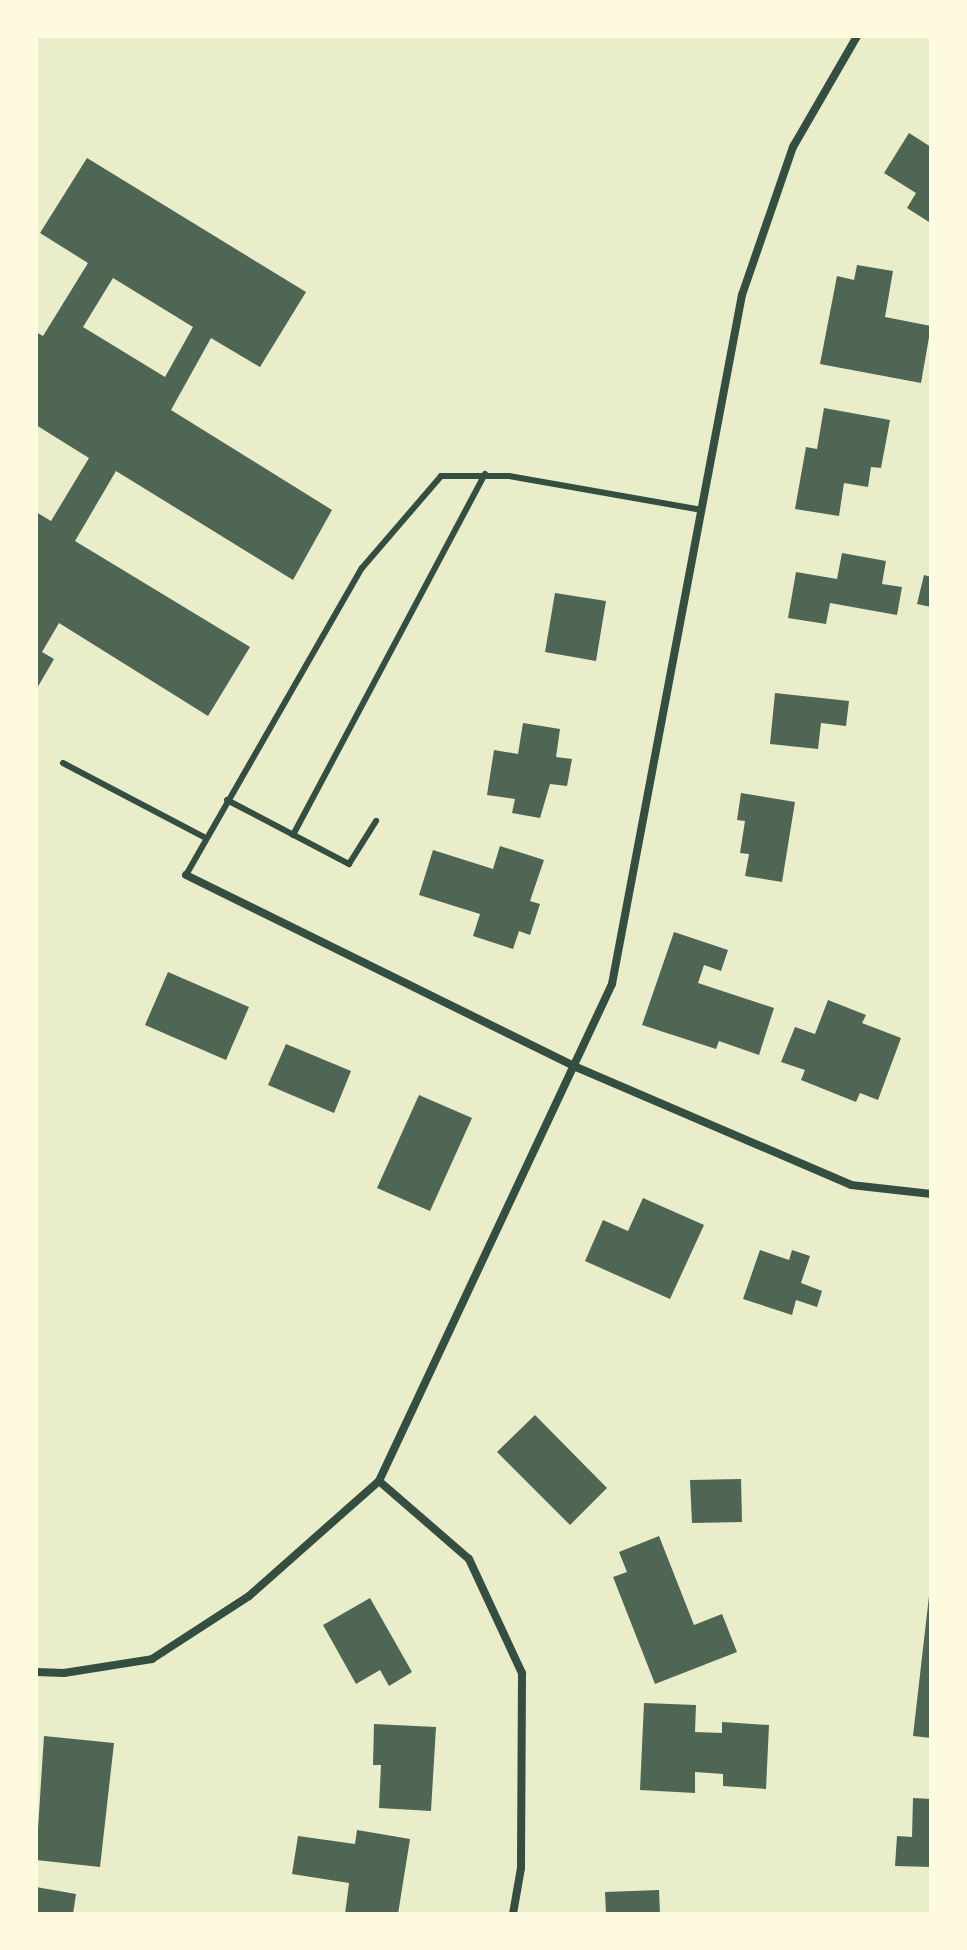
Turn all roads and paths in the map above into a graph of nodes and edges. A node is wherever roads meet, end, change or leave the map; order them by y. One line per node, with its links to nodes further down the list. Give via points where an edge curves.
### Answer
1 (857, 36): 3 (street, via 793,147 742,295)
2 (485, 474): 3 (lane); 5 (lane, via 441,476 362,568); 7 (lane)
3 (702, 510): 10 (street, via 612,984)
4 (63, 763): 8 (lane)
5 (227, 800): 7 (lane); 8 (lane)
6 (376, 821): 7 (lane, via 349,864)
7 (293, 835)
8 (206, 838): 9 (lane)
9 (186, 875): 10 (street)
10 (576, 1067): 11 (street, via 851,1185); 12 (street)
11 (931, 1194)
12 (379, 1481): 13 (street, via 249,1596 152,1659 64,1673); 14 (street, via 469,1559 522,1673 521,1868)
13 (36, 1672)
14 (513, 1914)

